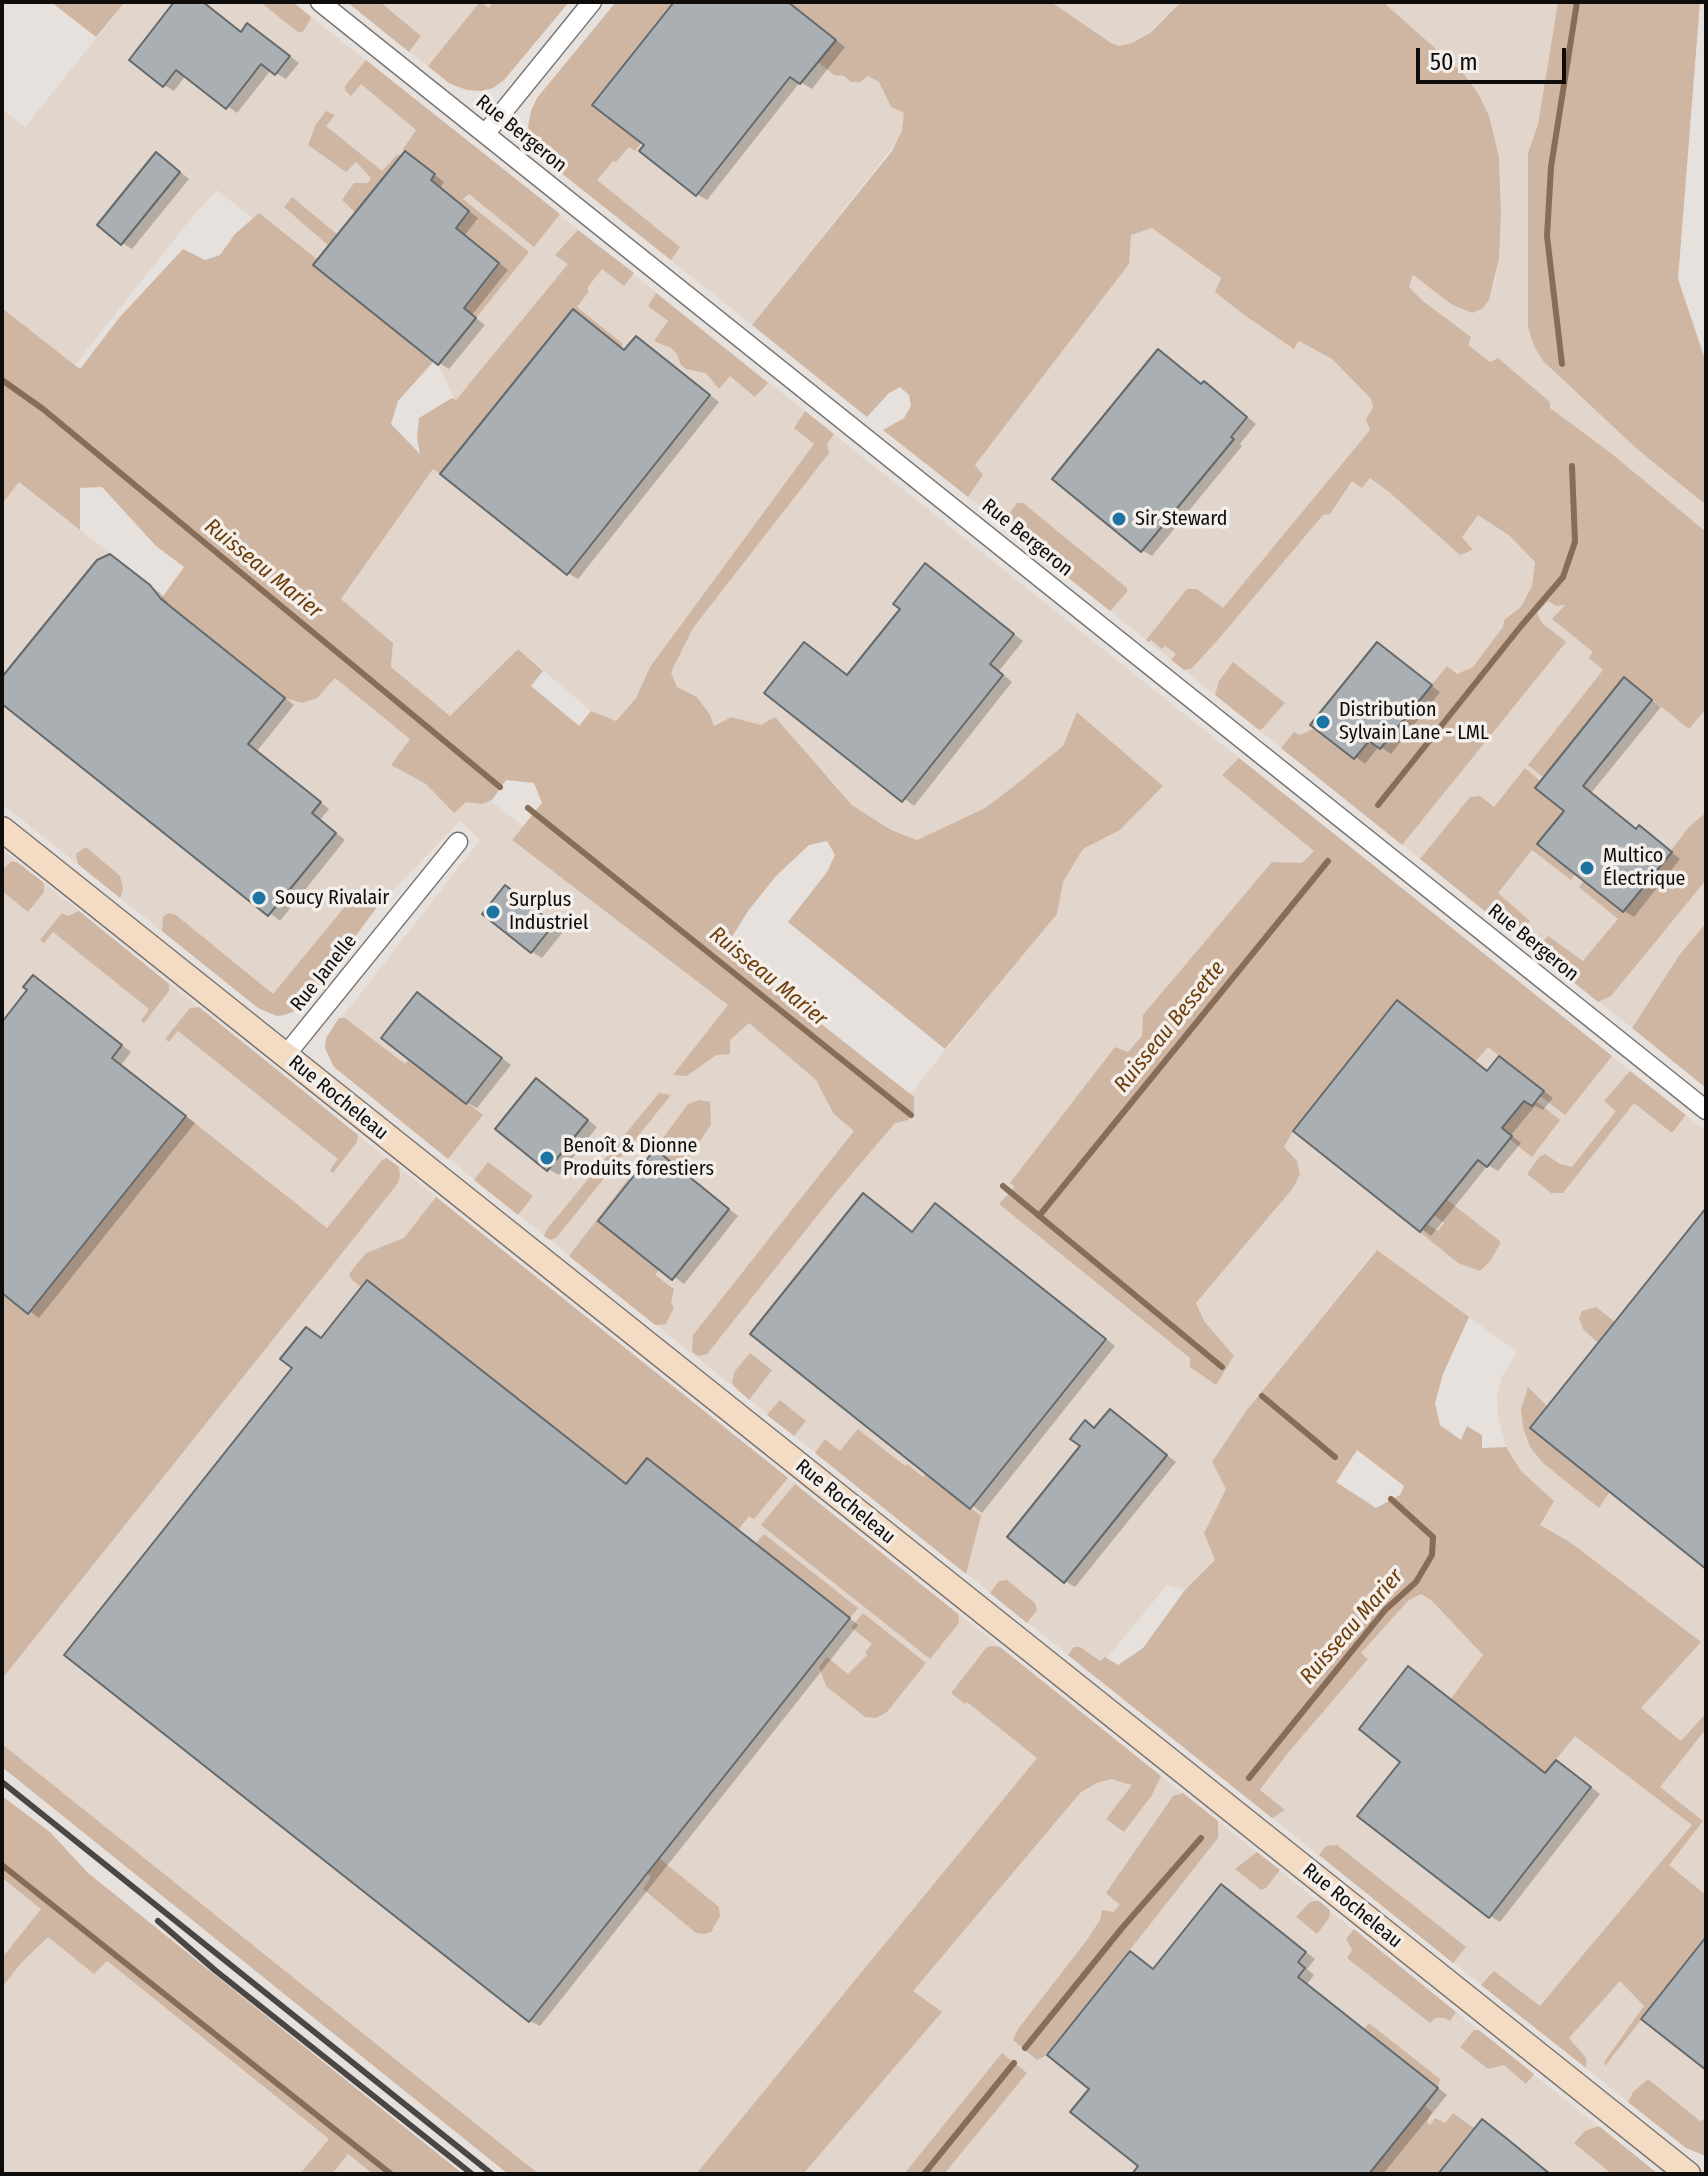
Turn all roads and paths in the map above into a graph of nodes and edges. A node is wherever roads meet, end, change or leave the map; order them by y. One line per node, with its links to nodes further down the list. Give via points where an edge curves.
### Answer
1 (320, 2): 3 (street, Rue Bergeron)
2 (592, 2): 3 (street)
3 (485, 134): 7 (street, Rue Bergeron)
4 (2, 829): 6 (street, Rue Rocheleau)
5 (458, 842): 6 (street, Rue Janelle)
6 (285, 1056): 8 (street, Rue Rocheleau)
7 (1706, 1110)
8 (1688, 2174)

